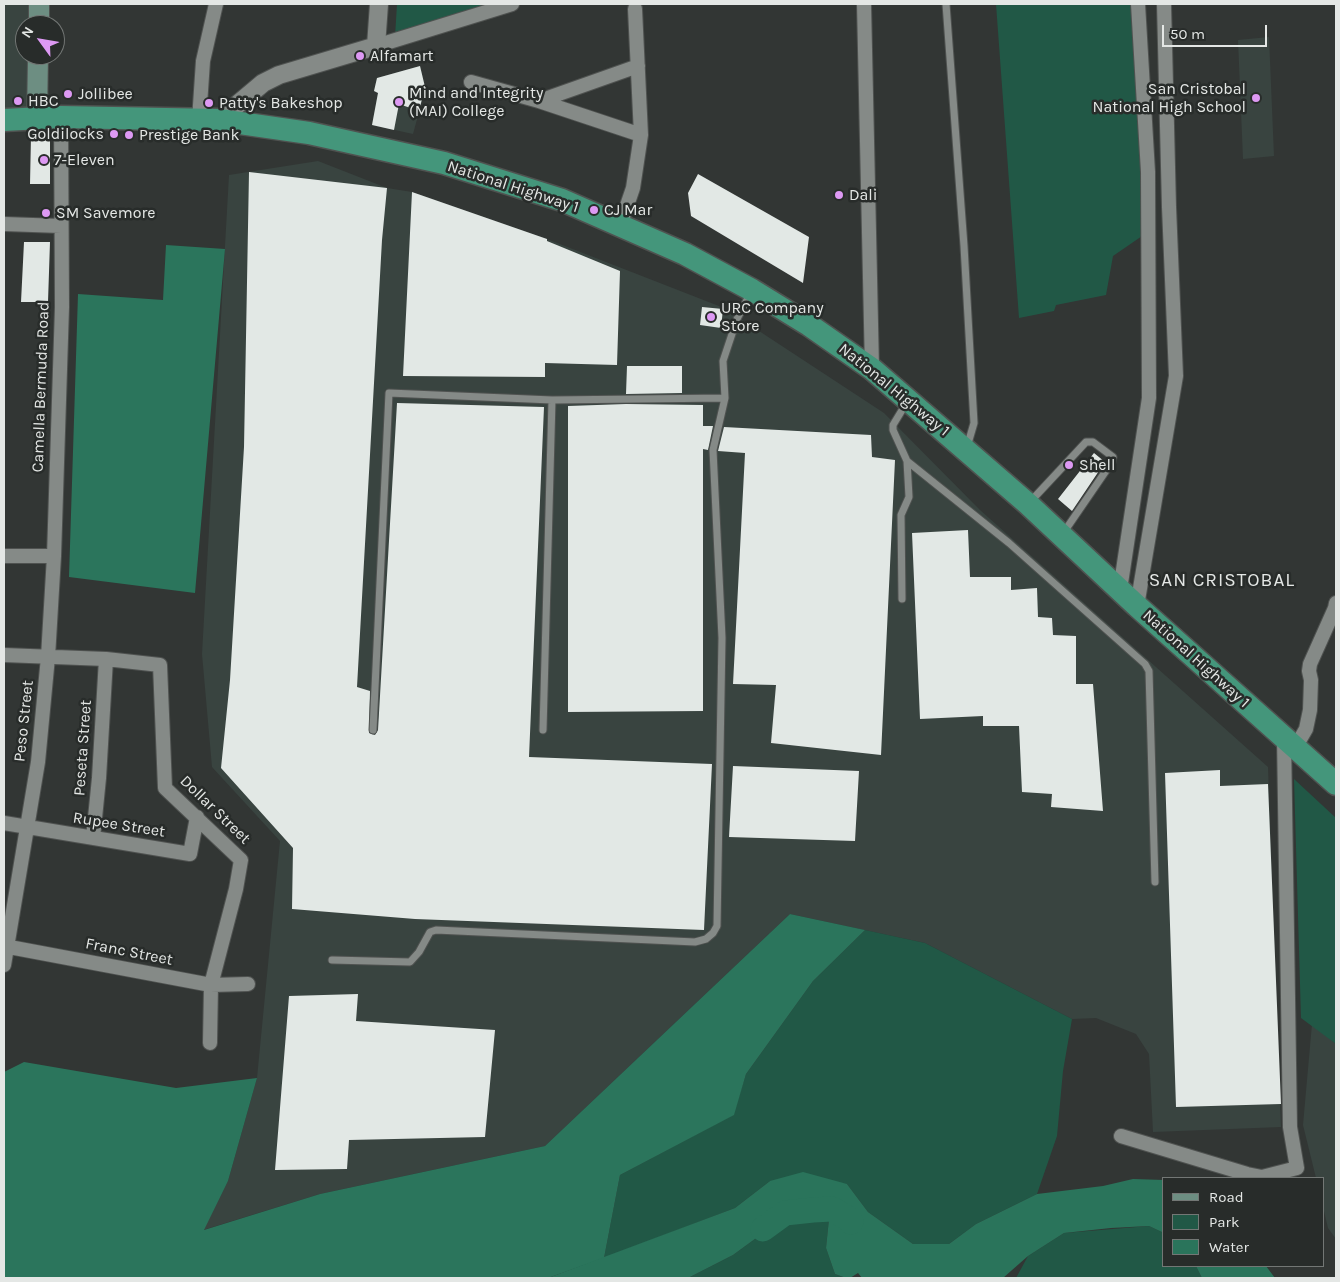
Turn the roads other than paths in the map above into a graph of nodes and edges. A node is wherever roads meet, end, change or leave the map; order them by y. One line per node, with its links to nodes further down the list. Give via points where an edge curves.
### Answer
1 (216, 4): 17 (street, via 204,61)
2 (379, 4): 9 (street)
3 (512, 4): 9 (street)
4 (864, 4): 23 (street)
5 (946, 4): 27 (lane, via 974,423)
6 (1138, 4): 33 (street, via 1148,172 1149,398)
7 (1164, 4): 36 (street, via 1176,376)
8 (635, 9): 11 (street)
9 (376, 46): 17 (street, via 279,75)
10 (38, 65): 15 (main road)
11 (638, 66): 13 (street); 18 (street)
12 (471, 82): 13 (street)
13 (539, 101): 18 (street)
14 (61, 117): 15 (highway, National Highway 1); 17 (highway, National Highway 1); 20 (street, Camella Bermuda Road)
15 (37, 118): 16 (highway, National Highway 1)
16 (4, 120)
17 (209, 120): 21 (highway, National Highway 1, via 309,134 444,163 562,200)
18 (641, 135): 21 (street, via 633,188)
19 (4, 224): 20 (street)
20 (61, 226): 32 (street, Camella Bermuda Road, via 62,307)
21 (620, 226): 22 (highway, National Highway 1, via 685,254)
22 (752, 290): 23 (highway, National Highway 1); 24 (lane, via 737,319 723,361)
23 (872, 369): 26 (highway, National Highway 1)
24 (725, 398): 25 (lane); 50 (lane, via 713,450 722,638 716,926 713,933 695,942 436,930 430,932 420,952 410,962)
25 (552, 400): 40 (lane, via 389,393); 41 (lane)
26 (909, 400): 27 (highway, National Highway 1); 28 (lane, via 893,425)
27 (967, 450): 29 (highway, National Highway 1)
28 (907, 461): 34 (lane, via 909,497 902,515); 48 (lane, via 1009,542 1145,664 1149,671)
29 (1028, 504): 30 (highway, National Highway 1); 30 (lane, via 1086,442 1093,442 1113,457)
30 (1061, 536): 33 (highway, National Highway 1)
31 (4, 556): 32 (street)
32 (54, 556): 38 (street, Camella Bermuda Road)
33 (1120, 590): 36 (highway, National Highway 1)
34 (902, 598)
35 (1336, 603): 42 (street, via 1310,664 1310,710 1306,729)
36 (1137, 606): 42 (highway, National Highway 1)
37 (4, 655): 38 (street, Dollar Street)
38 (48, 657): 39 (street, Dollar Street); 46 (street, Peso Street, via 38,762)
39 (106, 659): 44 (street, Dollar Street, via 160,665 165,788); 47 (street, Peseta Street)
40 (373, 730)
41 (543, 730)
42 (1290, 743): 43 (highway, National Highway 1); 55 (street, via 1290,1127 1297,1168 1262,1176 1247,1174)
43 (1333, 778)
44 (197, 817): 47 (street, Rupee Street, via 190,854); 53 (street, Dollar Street, via 241,860)
45 (4, 823): 46 (street, Rupee Street)
46 (26, 827): 47 (street, Rupee Street); 49 (street, Peso Street)
47 (93, 838)
48 (1155, 882)
49 (5, 946): 51 (street, Peso Street); 53 (street, Franc Street)
50 (332, 960)
51 (4, 965)
52 (248, 984): 53 (street, Franc Street)
53 (211, 985): 54 (street, Dollar Street)
54 (210, 1043)
55 (1121, 1136)

